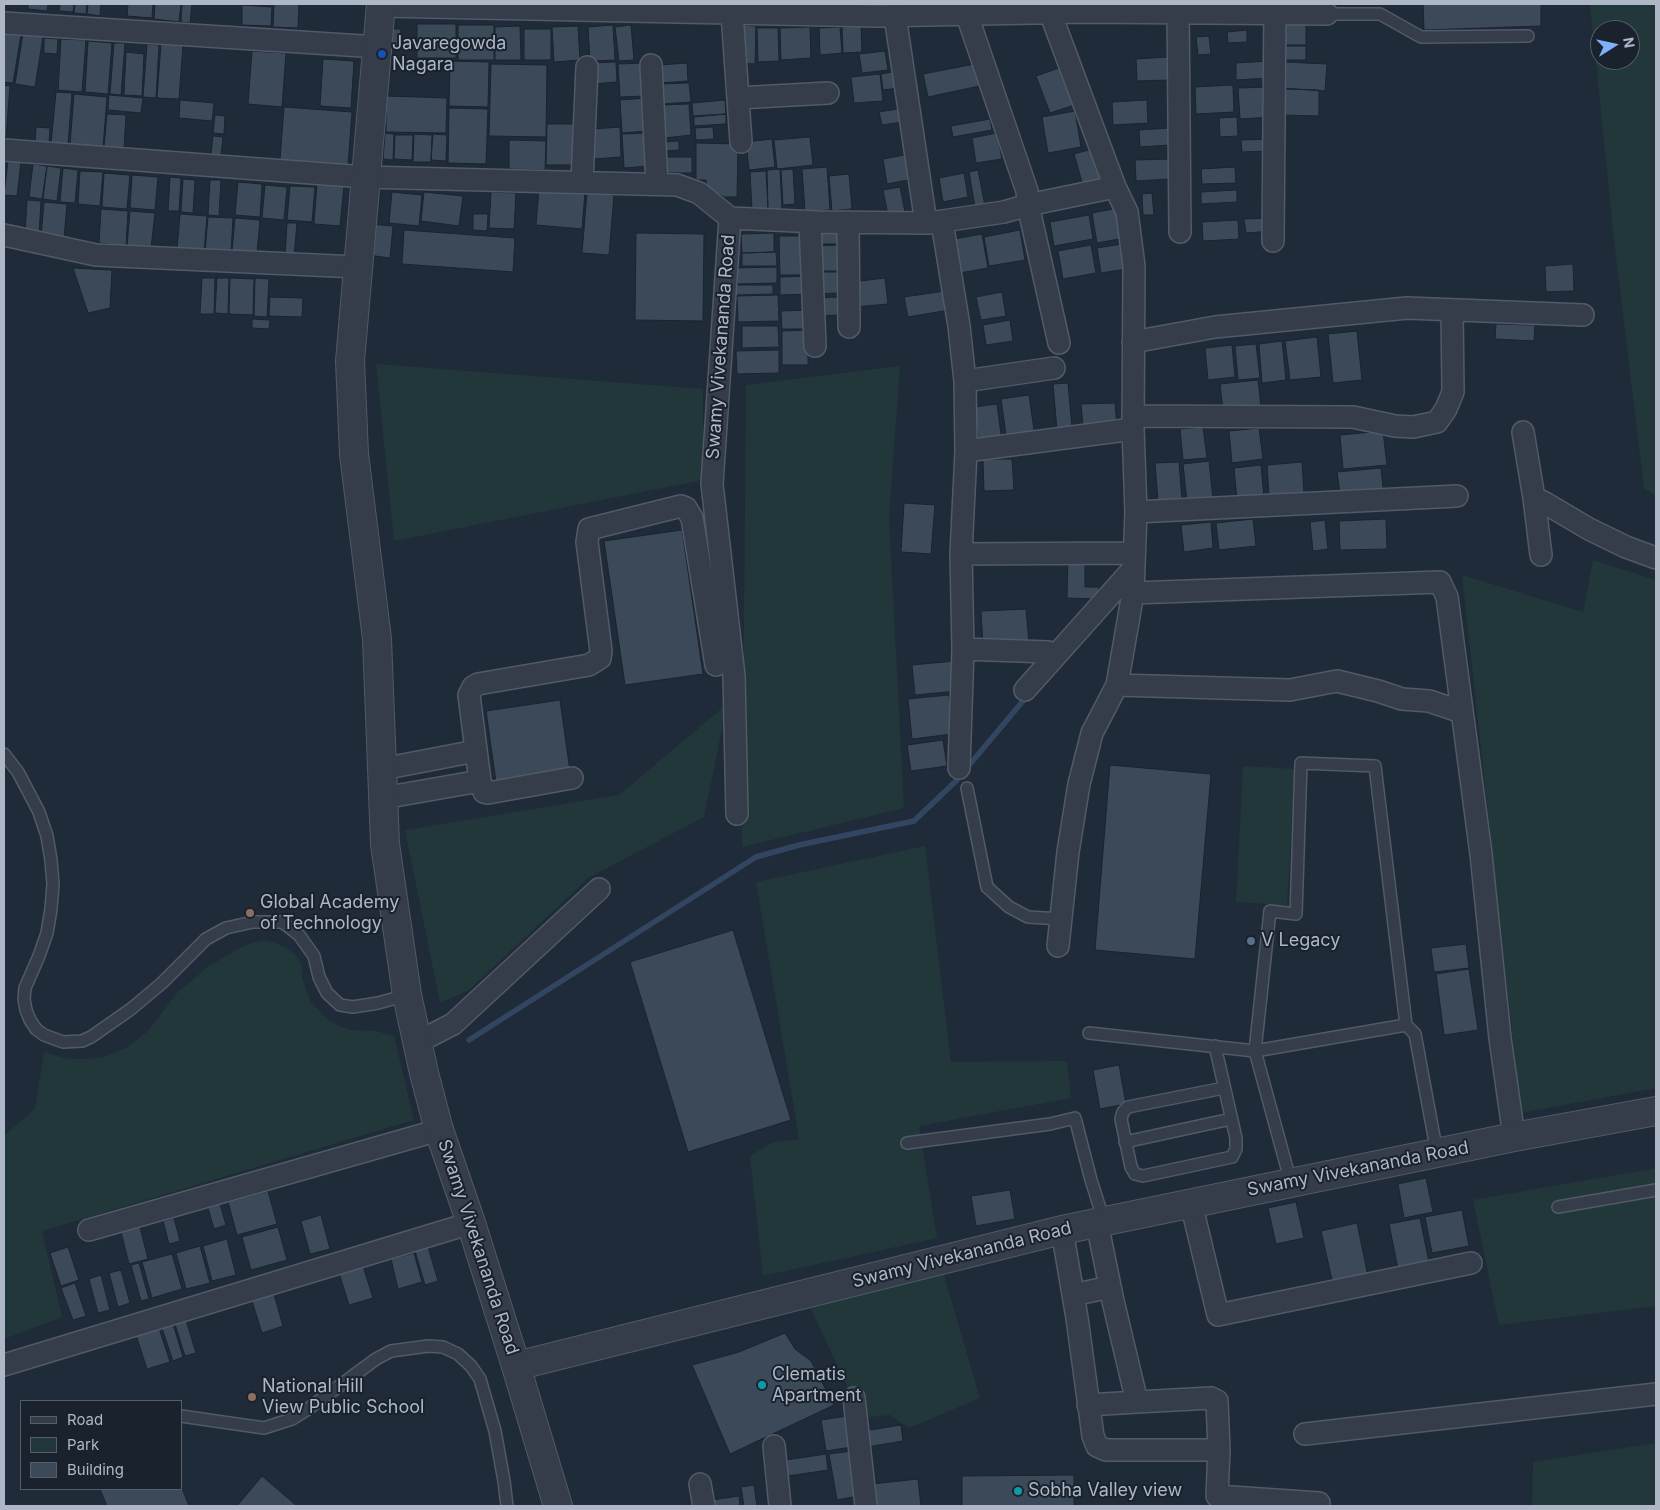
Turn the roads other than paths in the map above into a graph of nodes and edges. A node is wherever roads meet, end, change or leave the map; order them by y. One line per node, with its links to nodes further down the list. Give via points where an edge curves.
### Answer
1 (381, 5): 8 (street); 13 (street)
2 (1085, 8): 3 (street); 7 (street)
3 (1179, 8): 5 (street); 29 (street)
4 (995, 9): 7 (street); 10 (street)
5 (1275, 9): 9 (street); 31 (street)
6 (882, 12): 8 (street); 10 (street); 28 (street)
7 (1050, 12): 23 (street)
8 (732, 13): 17 (street)
9 (1327, 14): 12 (lane, via 1380,14 1421,37)
10 (967, 15): 24 (street, via 1027,191)
11 (4, 22): 13 (street)
12 (1528, 36)
13 (378, 48): 20 (street)
14 (651, 65): 22 (street)
15 (587, 67): 21 (street)
16 (828, 92): 17 (street)
17 (738, 98): 18 (street)
18 (741, 142)
19 (4, 150): 20 (street, Swamy Vivekananda Road)
20 (365, 177): 21 (street, Swamy Vivekananda Road); 32 (street, Swamy Vivekananda Road)
21 (582, 182): 22 (street, Swamy Vivekananda Road)
22 (657, 184): 25 (street, Swamy Vivekananda Road, via 678,185 699,193)
23 (1116, 187): 24 (street); 36 (street, via 1127,212 1134,266)
24 (1028, 205): 28 (street, via 1004,212); 37 (street)
25 (730, 218): 26 (street); 66 (street, Swamy Vivekananda Road, via 712,484 734,676)
26 (810, 222): 27 (street); 38 (street)
27 (848, 222): 28 (street); 35 (street)
28 (934, 222): 40 (street, via 959,326)
29 (1180, 232)
30 (4, 235): 32 (street, via 96,255)
31 (1273, 241)
32 (357, 267): 61 (street, Swamy Vivekananda Road, via 350,360 354,454 377,639)
33 (1452, 310): 34 (street); 36 (street, via 1407,308 1336,314 1215,327); 41 (street, via 1453,392 1436,422 1413,427 1395,426 1353,417)
34 (1583, 315)
35 (849, 327)
36 (1133, 342): 41 (street)
37 (1059, 343)
38 (815, 346)
39 (1054, 368): 40 (street)
40 (965, 382): 43 (street)
41 (1133, 422): 43 (street); 46 (street)
42 (1523, 432): 45 (street)
43 (966, 451): 47 (street)
44 (1457, 496): 46 (street)
45 (1534, 498): 48 (street); 49 (street, via 1589,529)
46 (1136, 512): 50 (street)
47 (961, 554): 50 (street); 52 (street)
48 (1541, 555)
49 (1656, 558)
50 (1134, 561): 51 (street); 56 (street)
51 (1133, 593): 55 (street); 57 (street, via 1440,582 1447,597)
52 (963, 649): 53 (street); 60 (street)
53 (1048, 652)
54 (716, 665): 58 (street, via 692,518 686,508 682,506 594,527 589,530 587,542 600,658 590,665 473,687 469,695)
55 (1117, 685): 57 (street, via 1290,690 1337,681 1402,699 1429,701); 68 (street, via 1092,733 1079,784)
56 (1025, 690)
57 (1462, 712): 80 (street)
58 (476, 751): 61 (street); 63 (street)
59 (4, 754): 70 (lane, via 18,772 39,812 51,860 51,908 47,932 25,988 24,999 30,1020 44,1035 63,1042 91,1037 162,983 206,939 226,928 253,922 282,922 299,935 314,956 327,993 340,1005 353,1007)
60 (959, 768)
61 (382, 769): 65 (street, Swamy Vivekananda Road)
62 (572, 778): 63 (street, via 488,793 484,792)
63 (480, 780): 65 (street)
64 (968, 788): 68 (lane, via 987,887 1009,907 1028,917)
65 (383, 798): 70 (street, Swamy Vivekananda Road, via 385,844)
66 (737, 814)
67 (599, 888): 73 (street, via 453,1024)
68 (1062, 919): 69 (street)
69 (1058, 946)
70 (407, 995): 73 (street, Swamy Vivekananda Road)
71 (1406, 1025): 75 (lane); 75 (lane, via 1375,766 1301,763 1296,914 1270,911); 83 (lane, via 1415,1034)
72 (1089, 1033): 74 (lane)
73 (418, 1042): 79 (street, Swamy Vivekananda Road)
74 (1215, 1046): 75 (lane); 76 (lane)
75 (1255, 1051): 84 (lane)
76 (1224, 1088): 78 (lane); 81 (lane, via 1128,1107 1121,1119)
77 (1656, 1111): 80 (street, Swamy Vivekananda Road)
78 (1231, 1118): 81 (lane); 81 (lane, via 1236,1138 1232,1157 1142,1176 1135,1174 1131,1167)
79 (439, 1130): 89 (street, Swamy Vivekananda Road); 90 (street)
80 (1514, 1137): 83 (street, Swamy Vivekananda Road)
81 (1126, 1142)
82 (907, 1143): 88 (lane, via 1075,1118)
83 (1437, 1153): 84 (street, Swamy Vivekananda Road)
84 (1291, 1183): 86 (street, Swamy Vivekananda Road)
85 (1656, 1190): 87 (lane)
86 (1191, 1203): 88 (street, Swamy Vivekananda Road); 92 (street, via 1218,1315)
87 (1558, 1207)
88 (1101, 1222): 91 (street, Swamy Vivekananda Road); 93 (street)
89 (471, 1223): 95 (street); 96 (street, Swamy Vivekananda Road)
90 (89, 1230)
91 (1062, 1230): 94 (street); 96 (street, Swamy Vivekananda Road)
92 (1471, 1262)
93 (1110, 1287): 94 (street); 99 (street)
94 (1073, 1295): 100 (street)
95 (4, 1365)
96 (516, 1366): 108 (street)
97 (1656, 1394): 102 (street)
98 (854, 1398): 111 (street)
99 (1137, 1402): 100 (street); 104 (street, via 1211,1398 1217,1401)
100 (1088, 1405): 104 (street, via 1097,1446 1106,1450)
101 (182, 1416): 107 (lane, via 264,1428 292,1419 391,1351 428,1346 443,1348 458,1354 480,1379 495,1432)
102 (1305, 1434)
103 (774, 1446): 110 (street)
104 (1219, 1450): 106 (street, via 1217,1496)
105 (700, 1484): 109 (street)
106 (1319, 1503)
107 (506, 1506)
108 (558, 1506)
109 (704, 1506)
110 (780, 1506)
111 (866, 1506)

